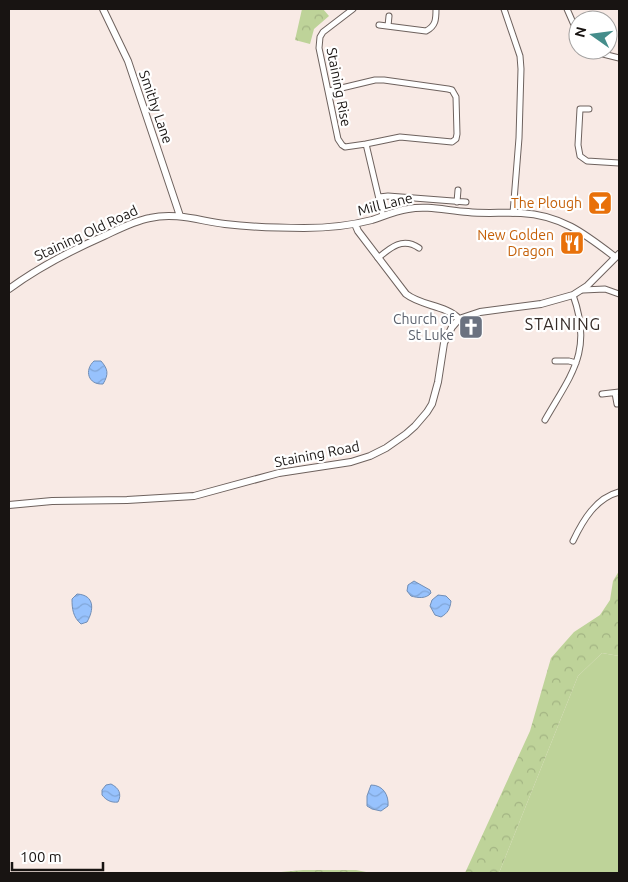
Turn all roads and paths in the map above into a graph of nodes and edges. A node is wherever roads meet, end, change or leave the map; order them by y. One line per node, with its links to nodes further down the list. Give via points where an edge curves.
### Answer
1 (103, 9): 17 (street, Smithy Lane, via 128,61)
2 (353, 9): 8 (street, Staining Rise, via 320,37 319,48)
3 (436, 9): 7 (street, via 435,22 426,31)
4 (504, 9): 16 (street, via 520,56 521,69)
5 (389, 16): 7 (street)
6 (379, 25): 7 (street)
7 (388, 26)
8 (329, 91): 10 (street, Staining Rise, via 340,143 345,147); 10 (street, Staining Rise, via 384,80 448,88 454,93 457,134 452,142 400,137)
9 (589, 110): 11 (street, via 580,109 580,156 587,161)
10 (366, 144): 13 (street)
11 (619, 163)
12 (458, 190): 14 (street)
13 (379, 197): 14 (street); 18 (street)
14 (457, 202): 15 (street)
15 (466, 202)
16 (513, 213): 18 (street, Mill Lane, via 423,208); 21 (street, Mill Lane, via 540,215 568,225)
17 (180, 216): 19 (street, Mill Lane, via 265,227 327,228); 23 (street, Staining Old Road, via 149,218 123,227 42,266)
18 (383, 216): 19 (street, Mill Lane)
19 (355, 224): 22 (street)
20 (419, 248): 22 (street, via 412,243 399,244)
21 (617, 256): 24 (street)
22 (378, 258): 27 (street, via 406,294)
23 (9, 289)
24 (583, 290): 25 (street, via 605,289); 26 (street)
25 (619, 294)
26 (573, 295): 27 (street); 29 (street, via 582,334)
27 (460, 319): 35 (street, Staining Road, via 444,343 438,382 427,412 406,434 370,456 279,473 194,496)
28 (556, 361): 29 (street)
29 (576, 364): 33 (street)
30 (617, 393): 31 (street); 32 (street)
31 (602, 394)
32 (617, 404)
33 (545, 420)
34 (619, 492): 36 (street, via 604,498 596,506)
35 (9, 505)
36 (573, 541)

